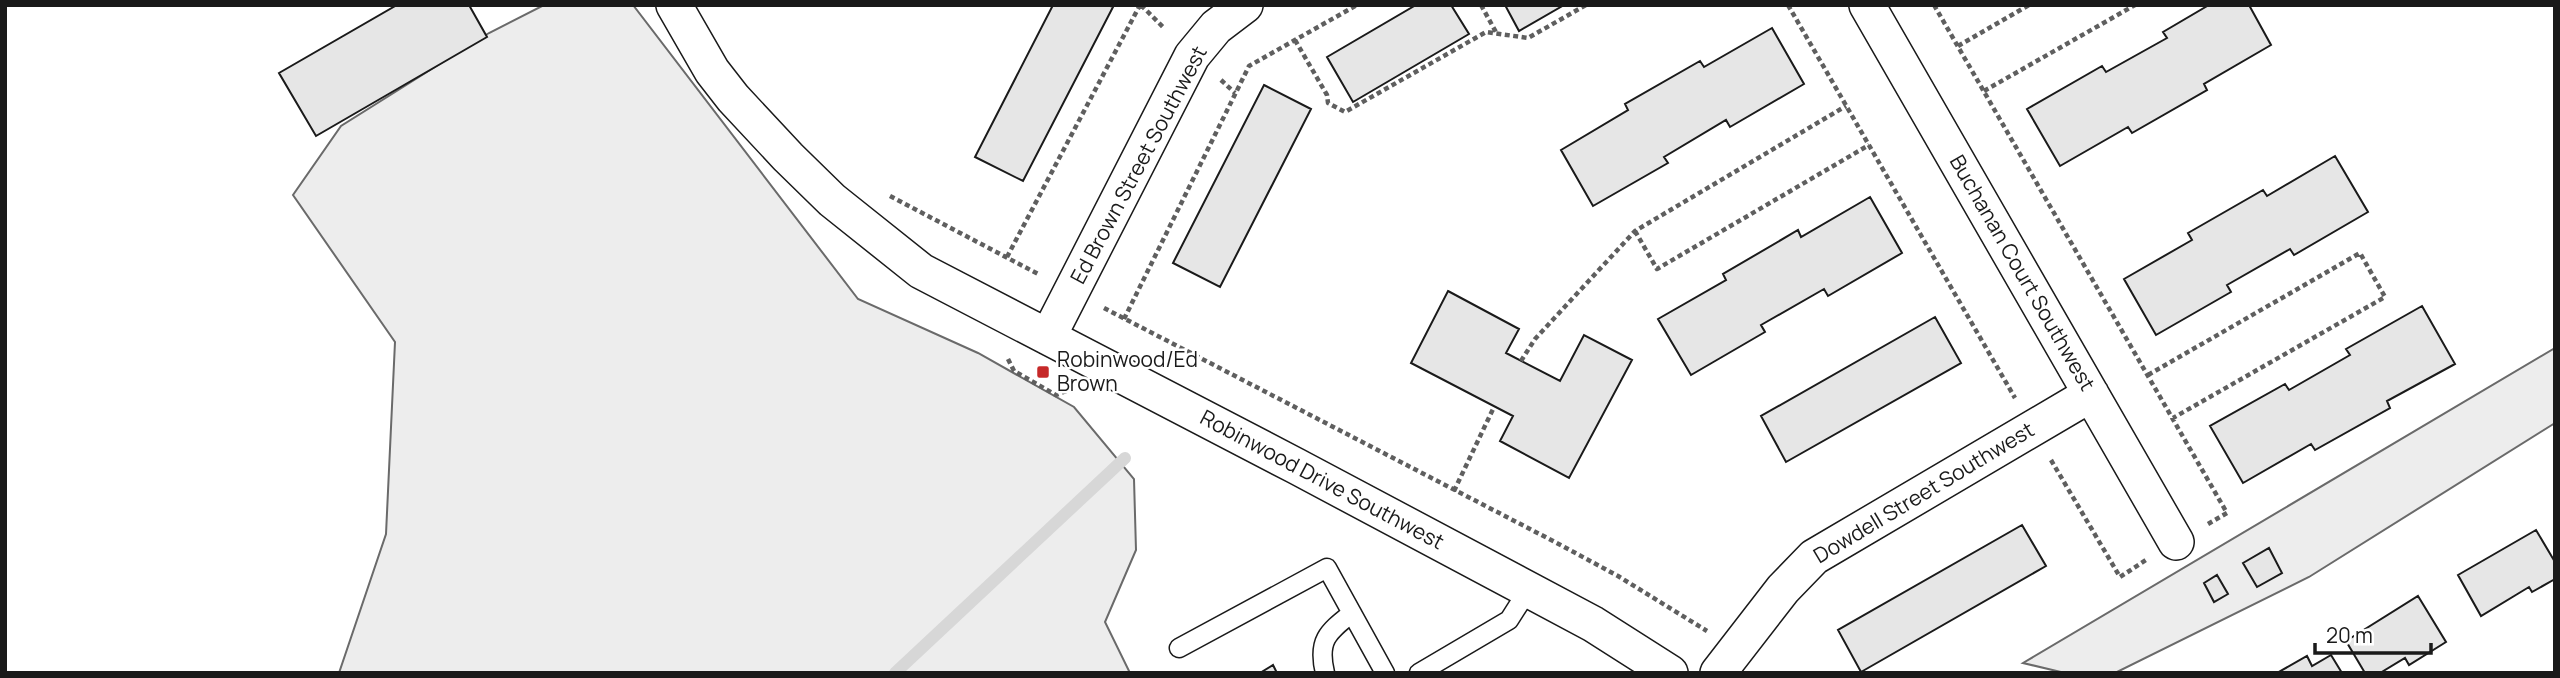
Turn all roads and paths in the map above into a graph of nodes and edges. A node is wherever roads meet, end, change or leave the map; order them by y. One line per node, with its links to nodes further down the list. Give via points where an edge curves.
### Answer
1 (674, 5): 21 (street, Robinwood Drive Southwest, via 733,98 832,200 921,271)
2 (1140, 5): 18 (path)
3 (1245, 5): 19 (street, Ed Brown Street Southwest, via 1216,27 1192,56)
4 (1357, 5): 11 (path)
5 (1481, 5): 10 (path)
6 (1586, 5): 10 (path, via 1528,38)
7 (1867, 5): 24 (street, Buchanan Court Southwest)
8 (2029, 5): 12 (path)
9 (2135, 5): 13 (path)
10 (1497, 34): 11 (path, via 1486,33 1345,112 1328,103)
11 (1295, 40): 20 (path, via 1249,66)
12 (1958, 46)
13 (1984, 90)
14 (1846, 106): 17 (path)
15 (1869, 145): 17 (path, via 1657,269)
16 (887, 194): 18 (path)
17 (1635, 231): 22 (path, via 1535,339)
18 (1007, 257): 19 (path)
19 (1072, 291): 20 (path); 21 (street, Ed Brown Street Southwest)
20 (1124, 319): 27 (path)
21 (1048, 337): 29 (street, Robinwood Drive Southwest)
22 (1521, 361)
23 (2148, 375): 26 (path, via 2360,253 2385,297)
24 (2091, 394): 28 (street, Buchanan Court Southwest); 32 (street, Dowdell Street Southwest, via 1814,557)
25 (1494, 407): 27 (path)
26 (2173, 418)
27 (1454, 491): 32 (path, via 1618,576)
28 (2176, 542)
29 (1528, 590): 35 (lane, via 1508,620); 36 (street, Robinwood Drive Southwest, via 1594,624)
30 (1352, 613): 31 (lane, via 1327,568); 33 (lane, via 1327,633 1321,656); 34 (lane)
31 (1179, 649)
32 (1727, 661)
33 (1325, 673)
34 (1385, 673)
35 (1419, 673)
36 (1670, 673)

